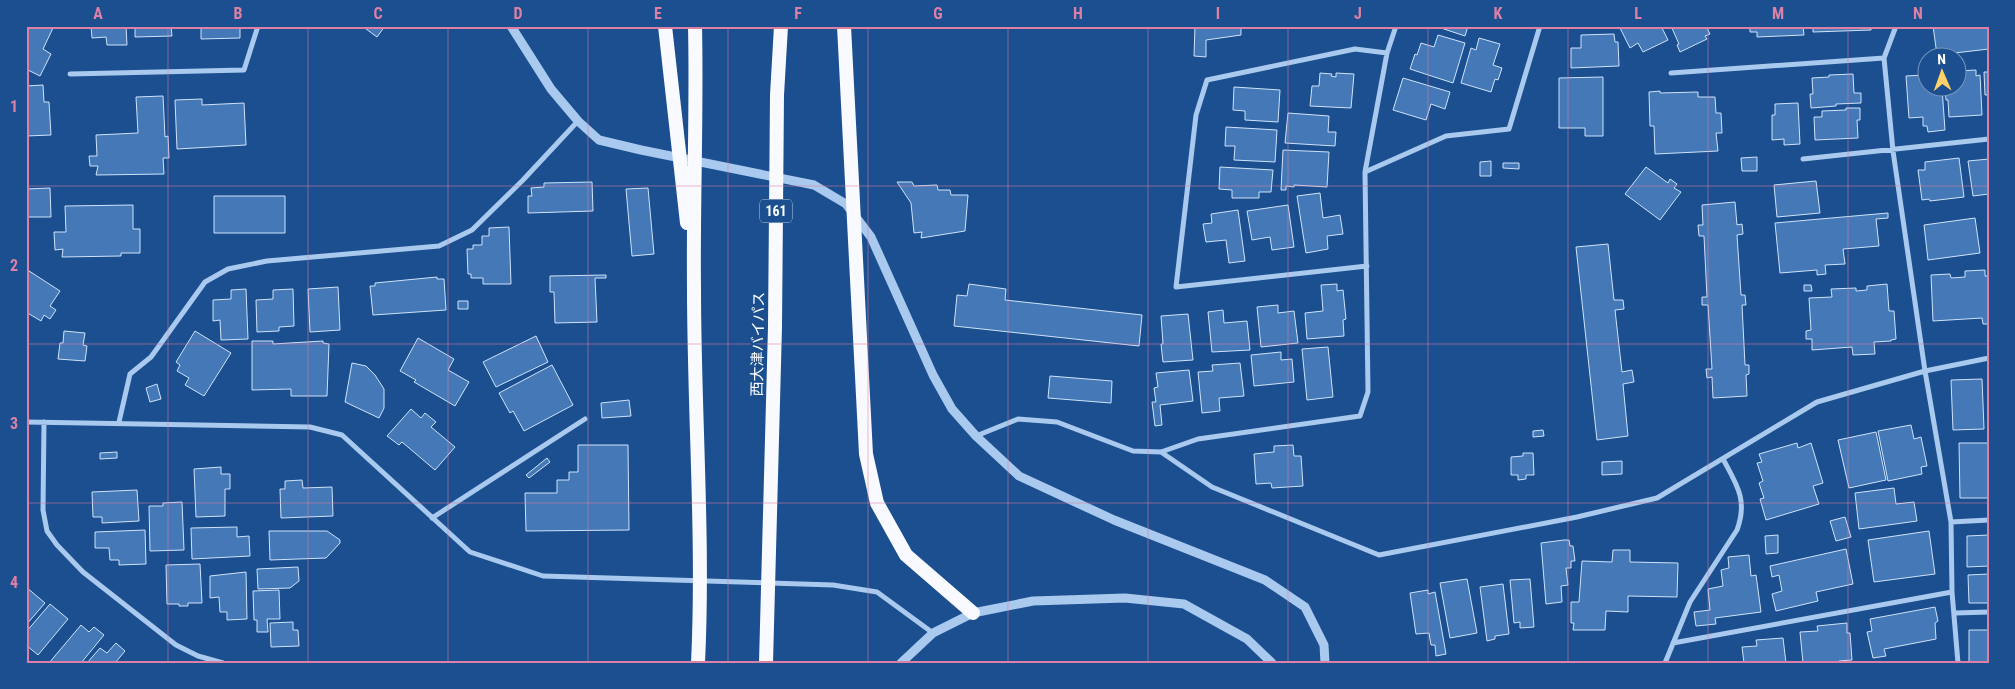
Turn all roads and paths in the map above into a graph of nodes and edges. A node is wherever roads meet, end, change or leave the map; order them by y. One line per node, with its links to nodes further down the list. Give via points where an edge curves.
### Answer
1 (258, 26): 13 (street, via 244,70)
2 (511, 26): 14 (street, via 551,90)
3 (665, 26): 20 (highway)
4 (695, 26): 20 (highway)
5 (780, 26): 40 (highway, 西大津バイパス / 161)
6 (844, 26): 35 (highway, via 866,454 877,503 906,555)
7 (1396, 26): 10 (street)
8 (1540, 26): 18 (street, via 1509,129 1446,136)
9 (1896, 26): 11 (street)
10 (1387, 53): 18 (street); 19 (street, via 1355,50 1207,80 1196,115 1176,287)
11 (1884, 58): 12 (street); 16 (street)
12 (1671, 73)
13 (70, 74)
14 (578, 121): 26 (street, via 472,230 453,240 439,246 268,261 228,269 205,282 151,357 130,374); 27 (street, via 600,140 814,184 846,204 871,237 933,375 952,409)
15 (1989, 139): 16 (street)
16 (1892, 151): 17 (street); 22 (street)
17 (1803, 159)
18 (1366, 172): 19 (street)
19 (1366, 266): 28 (street, via 1368,392 1360,416 1198,439)
20 (694, 289): 39 (highway)
21 (1989, 358): 22 (street)
22 (1925, 371): 29 (street, via 1817,402); 32 (street)
23 (585, 419): 30 (street)
24 (26, 422): 25 (street)
25 (44, 422): 26 (street); 41 (street, via 43,510 47,531 57,545 83,572 176,645)
26 (120, 422): 30 (street, via 310,427 342,435)
27 (976, 436): 28 (street, via 1018,420 1057,422 1133,451); 44 (street, via 1019,476 1114,520 1273,585 1305,606 1324,646)
28 (1161, 452): 29 (street, via 1212,486 1379,555 1577,517 1657,498)
29 (1723, 459): 38 (street, via 1740,489 1741,519 1690,602)
30 (432, 518): 37 (street, via 470,552 543,576 833,585 877,592)
31 (1989, 520): 32 (street)
32 (1951, 522): 33 (street)
33 (1952, 592): 36 (street); 38 (street)
34 (1989, 612): 36 (street)
35 (973, 613): 37 (street); 43 (street, via 1042,600 1124,598 1184,604 1247,639)
36 (1955, 613): 46 (street)
37 (933, 633): 42 (street)
38 (1673, 642): 45 (street)
39 (699, 656)
40 (766, 659)
41 (223, 663)
42 (901, 663)
43 (1272, 663)
44 (1325, 663)
45 (1665, 663)
46 (1958, 663)

